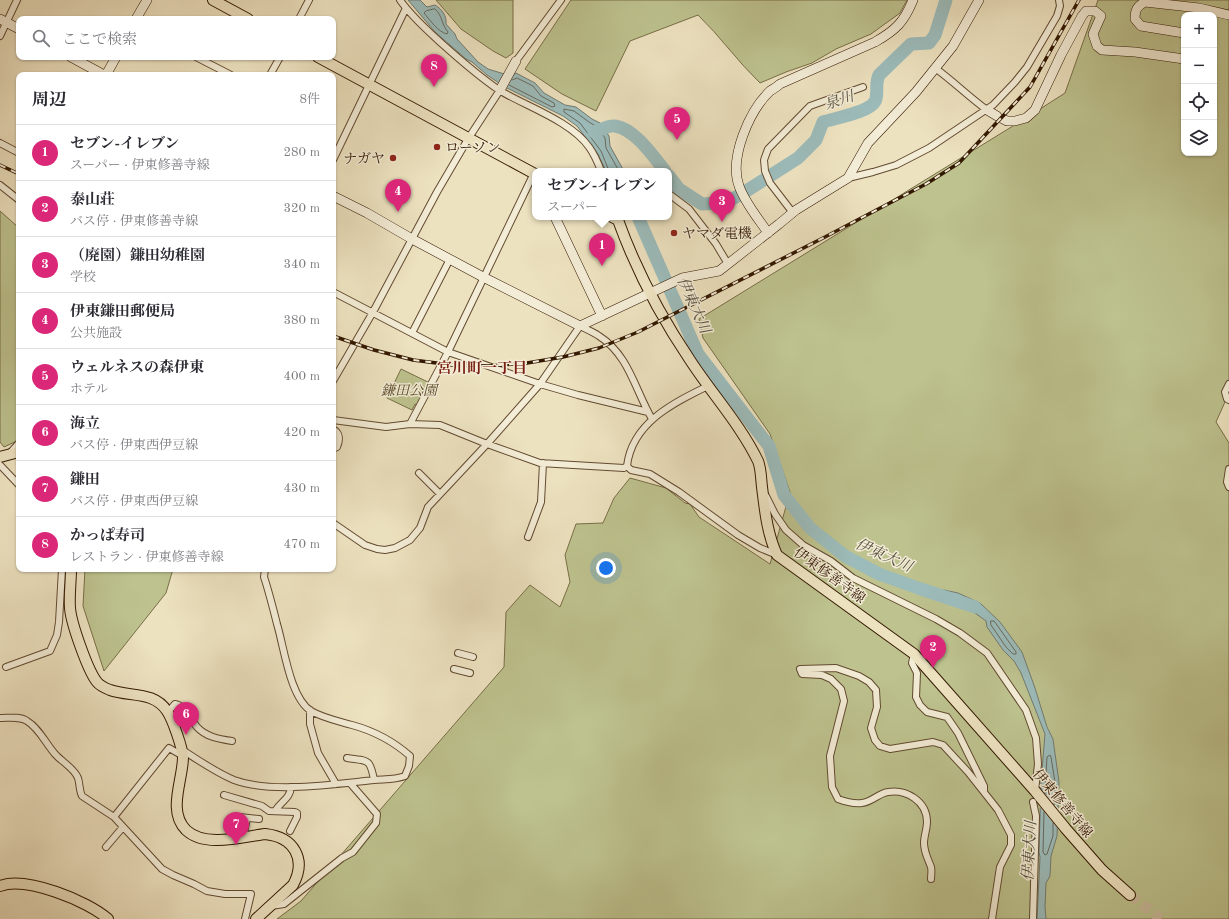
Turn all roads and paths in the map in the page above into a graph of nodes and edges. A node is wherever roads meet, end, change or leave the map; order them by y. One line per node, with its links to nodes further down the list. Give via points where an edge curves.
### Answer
1 (17, 0): 17 (street)
2 (147, 0): 14 (street)
3 (212, 0): 15 (main road)
4 (309, 0): 16 (street)
5 (400, 0): 10 (street)
6 (561, 0): 27 (street)
7 (913, 0): 52 (street, via 907,15 896,28 875,42 780,84 759,105 749,121 740,144 736,177 743,197)
8 (979, 0): 28 (street, via 953,46)
9 (1059, 0): 36 (street, via 1057,16 1027,66)
10 (406, 8): 33 (street); 35 (street, via 468,68)
11 (1216, 12): 19 (street, via 1145,2 1138,6 1135,19 1141,26)
12 (1217, 12): 13 (street)
13 (1229, 15)
14 (138, 16)
15 (242, 16)
16 (301, 16)
17 (3, 21): 18 (street); 20 (street)
18 (16, 28)
19 (1181, 33)
20 (0, 36)
21 (1181, 59): 36 (street, via 1102,50 1097,46 1093,34 1101,16 1095,11 1086,12 1061,55 1035,110 1026,118 1015,122 1007,121)
22 (76, 60): 29 (street)
23 (114, 60): 30 (street)
24 (202, 60): 31 (street)
25 (278, 60): 32 (street)
26 (324, 60): 33 (main road)
27 (516, 61): 35 (street)
28 (935, 68): 36 (street); 43 (street, via 868,143)
29 (99, 72)
30 (107, 72)
31 (225, 72)
32 (272, 72)
33 (368, 84): 37 (main road); 40 (street)
34 (863, 87): 49 (street, via 810,106 768,149 764,160 765,171 770,183)
35 (500, 90): 37 (street); 41 (street, via 551,117 581,138 589,146)
36 (987, 110): 43 (street, via 923,152 896,165)
37 (468, 139): 42 (main road); 53 (street)
38 (0, 144): 39 (street)
39 (16, 152)
40 (336, 153)
41 (600, 168)
42 (532, 172)
43 (848, 178): 49 (street)
44 (532, 180): 56 (street)
45 (0, 185): 47 (street)
46 (672, 196): 55 (street, via 689,209)
47 (16, 198)
48 (336, 198): 53 (street)
49 (793, 213): 52 (street)
50 (556, 220): 60 (street)
51 (617, 220): 57 (main road, 伊東修善寺線)
52 (768, 233): 55 (street)
53 (412, 239): 54 (street); 59 (street)
54 (450, 259): 56 (street); 62 (street)
55 (728, 264): 57 (street, via 719,271 682,278)
56 (483, 277): 61 (street); 63 (street)
57 (654, 291): 60 (street); 67 (main road, 伊東修善寺線, via 689,360)
58 (336, 294): 59 (street)
59 (372, 312): 62 (street); 64 (street)
60 (602, 316): 61 (street)
61 (580, 326): 65 (street); 69 (street, via 599,336 621,357)
62 (412, 333): 63 (street)
63 (448, 352): 65 (street); 72 (street)
64 (336, 376)
65 (540, 384): 69 (street); 74 (street)
66 (1229, 384): 68 (street, via 1225,392)
67 (708, 386): 70 (street); 85 (main road, 伊東修善寺線, via 747,440 759,463)
68 (1229, 400)
69 (648, 412): 70 (street)
70 (652, 419): 80 (street, via 641,431 628,458)
71 (336, 420): 72 (street, via 386,427)
72 (410, 424): 74 (street, via 440,425)
73 (336, 433): 75 (street, via 340,440)
74 (487, 444): 78 (street); 86 (street)
75 (336, 448)
76 (14, 453): 77 (main road)
77 (0, 457)
78 (543, 463): 80 (street, via 624,468); 88 (street, via 541,502)
79 (0, 465): 83 (street)
80 (627, 466): 89 (street, via 631,470 650,474 738,535)
81 (1229, 469): 84 (street)
82 (419, 473): 86 (street)
83 (16, 482)
84 (1229, 487)
85 (762, 489): 89 (main road, 伊東修善寺線, via 770,536); 109 (street, via 786,530 803,545 831,561 853,578 936,619 987,653 1026,710 1036,738 1038,764)
86 (440, 494): 87 (street, via 428,507 420,528 410,540 395,548 386,550 365,545)
87 (336, 526)
88 (528, 537)
89 (777, 555): 94 (main road, 伊東修善寺線)
90 (62, 572): 96 (street, via 60,622 50,651)
91 (71, 572): 100 (main road, via 70,609 74,627 97,682 110,690 150,698)
92 (265, 572): 99 (street, via 290,675 299,697)
93 (458, 652): 95 (street)
94 (914, 654): 109 (main road, 伊東修善寺線); 110 (street, via 912,663 916,673 916,697 927,712 947,717 984,786)
95 (473, 658)
96 (6, 667)
97 (454, 669): 98 (street)
98 (470, 673)
99 (310, 710): 105 (street, via 374,732 410,756 404,776); 107 (street, via 310,724 318,753)
100 (168, 712): 102 (street, via 175,704 180,705 202,731 215,738); 103 (main road)
101 (0, 718): 114 (street, via 20,718 28,721 78,778 82,796)
102 (232, 741)
103 (182, 752): 108 (street, via 235,780 255,785); 114 (street, via 169,748); 120 (main road, via 177,804 181,824 190,833 204,840)
104 (347, 758): 105 (street, via 369,762)
105 (374, 780): 106 (street)
106 (350, 783): 107 (street); 125 (street, via 377,814 376,823 353,852 284,904)
107 (336, 784): 108 (street)
108 (291, 786): 113 (street, via 290,794)
109 (1035, 791): 112 (main road, 伊東修善寺線)
110 (984, 794): 122 (street, via 943,745 933,742 890,749 880,746 871,728 878,707 876,690 869,682 836,668 800,669 802,674 822,675 831,679 841,689 844,701 830,756 832,787 838,799 863,803 887,792 899,792 915,798 926,815 924,844 932,869); 129 (street, via 998,810 1011,835 1012,845 1000,867)
111 (224, 796): 113 (street)
112 (1038, 801): 124 (main road, 伊東修善寺線, via 1102,870); 130 (street)
113 (275, 811): 119 (street, via 297,813)
114 (114, 817): 118 (street)
115 (240, 817): 116 (street)
116 (247, 818): 117 (street); 120 (street)
117 (259, 819)
118 (123, 827): 121 (street); 127 (street, via 162,869 173,875 207,891 251,894)
119 (290, 831)
120 (243, 838): 125 (main road, via 272,835 284,840 296,852 299,860 296,878 288,891)
121 (106, 847)
122 (931, 879)
123 (0, 886): 126 (main road, via 27,884 57,892 90,906)
124 (1130, 895)
125 (271, 906): 128 (main road)
126 (108, 919)
127 (245, 919)
128 (256, 919)
129 (992, 919)
130 (1033, 919)

